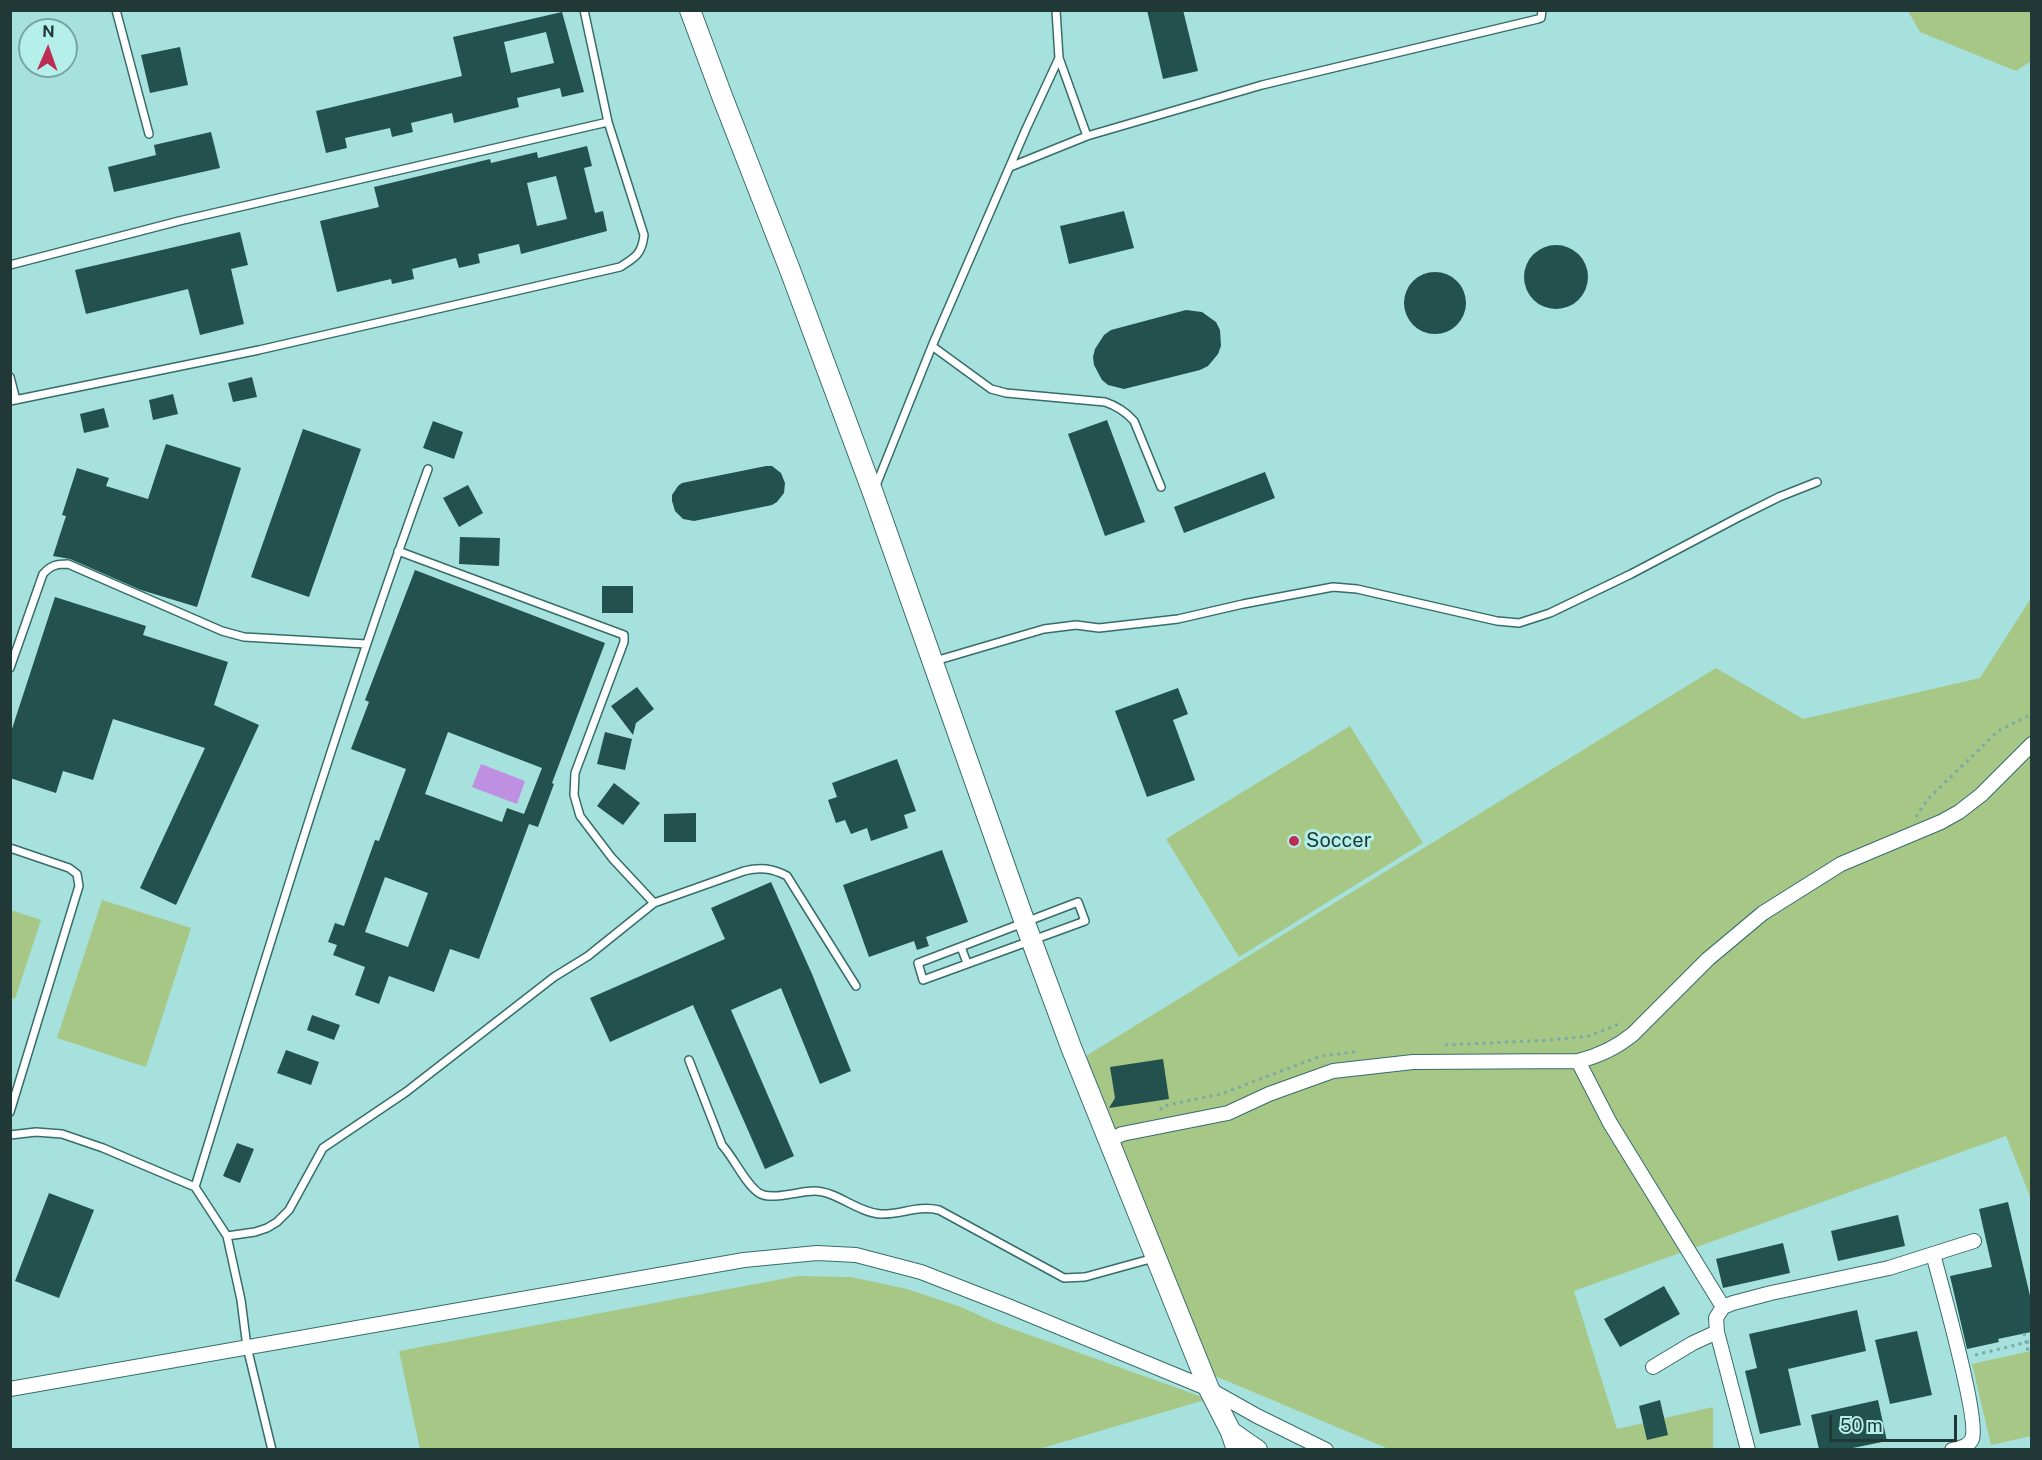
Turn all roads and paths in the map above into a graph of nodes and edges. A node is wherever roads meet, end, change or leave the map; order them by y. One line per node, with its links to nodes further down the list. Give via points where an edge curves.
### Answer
1 (116, 10): 8 (lane)
2 (584, 10): 7 (lane)
3 (690, 10): 18 (street)
4 (1056, 10): 6 (lane)
5 (1542, 10): 9 (lane, via 1538,19 1262,85)
6 (1059, 58): 9 (lane); 10 (lane)
7 (608, 122): 11 (lane, via 178,221); 14 (lane, via 644,235 643,248 620,267 259,350)
8 (148, 134)
9 (1087, 136): 10 (lane)
10 (1010, 167): 12 (lane)
11 (10, 266)
12 (932, 346): 17 (lane, via 991,389 1117,406 1134,421); 18 (lane)
13 (10, 377): 14 (lane)
14 (13, 400)
15 (428, 468): 19 (lane)
16 (1817, 482): 21 (lane, via 1779,497 1550,614 1519,622 1497,621 1333,587 1178,619 1099,628 1076,625 1044,629)
17 (1161, 487)
18 (873, 493): 21 (street)
19 (398, 551): 20 (lane); 27 (lane, via 624,636 575,773 574,795 580,816)
20 (366, 644): 22 (lane, via 244,637 68,564 58,564 43,574); 41 (lane)
21 (932, 662): 28 (street)
22 (10, 668)
23 (2031, 714): 25 (path, via 1998,731 1928,800)
24 (2031, 744): 36 (street, via 1959,812 1841,864 1763,913 1708,959 1628,1039 1603,1054)
25 (1914, 823)
26 (10, 848): 37 (lane, via 69,868 77,874 79,886)
27 (654, 903): 31 (lane, via 744,871 774,869 787,876); 42 (lane, via 406,1092 323,1148 289,1210 277,1222 255,1232)
28 (1028, 931): 28 (lane, via 1078,902 1085,921); 29 (lane); 30 (lane); 40 (street)
29 (962, 947): 30 (lane); 30 (lane, via 918,963 918,967 923,980)
30 (967, 963)
31 (856, 986)
32 (1626, 1020): 33 (path, via 1589,1036)
33 (1445, 1045)
34 (1360, 1051): 38 (path, via 1321,1056 1221,1095 1163,1106)
35 (689, 1059): 45 (lane, via 722,1145 759,1194 819,1192 887,1214 926,1207 939,1210 1064,1278 1085,1277)
36 (1578, 1061): 38 (street, via 1413,1062 1342,1069 1297,1082 1228,1113); 46 (street, via 1610,1123)
37 (10, 1112)
38 (1146, 1129): 40 (street)
39 (10, 1135): 41 (lane, via 62,1134)
40 (1110, 1140): 45 (street)
41 (195, 1187): 42 (lane)
42 (227, 1236): 51 (lane)
43 (1974, 1241): 44 (street)
44 (1933, 1254): 46 (street, via 1890,1268); 53 (street)
45 (1157, 1257): 56 (street)
46 (1723, 1307): 47 (street, via 1716,1318)
47 (1717, 1332): 54 (street); 61 (street)
48 (2024, 1333): 50 (path)
49 (2031, 1341): 50 (path)
50 (2026, 1342): 52 (path); 53 (path)
51 (247, 1347): 55 (street); 56 (street, via 744,1260 817,1253 856,1255 921,1272); 58 (lane)
52 (2028, 1351)
53 (1960, 1358): 62 (street, via 1973,1433 1966,1445)
54 (1653, 1367)
55 (10, 1389)
56 (1209, 1389): 57 (street); 60 (street)
57 (1234, 1441): 59 (street)
58 (272, 1449)
59 (1257, 1449)
60 (1326, 1449)
61 (1748, 1449)
62 (1952, 1449)

